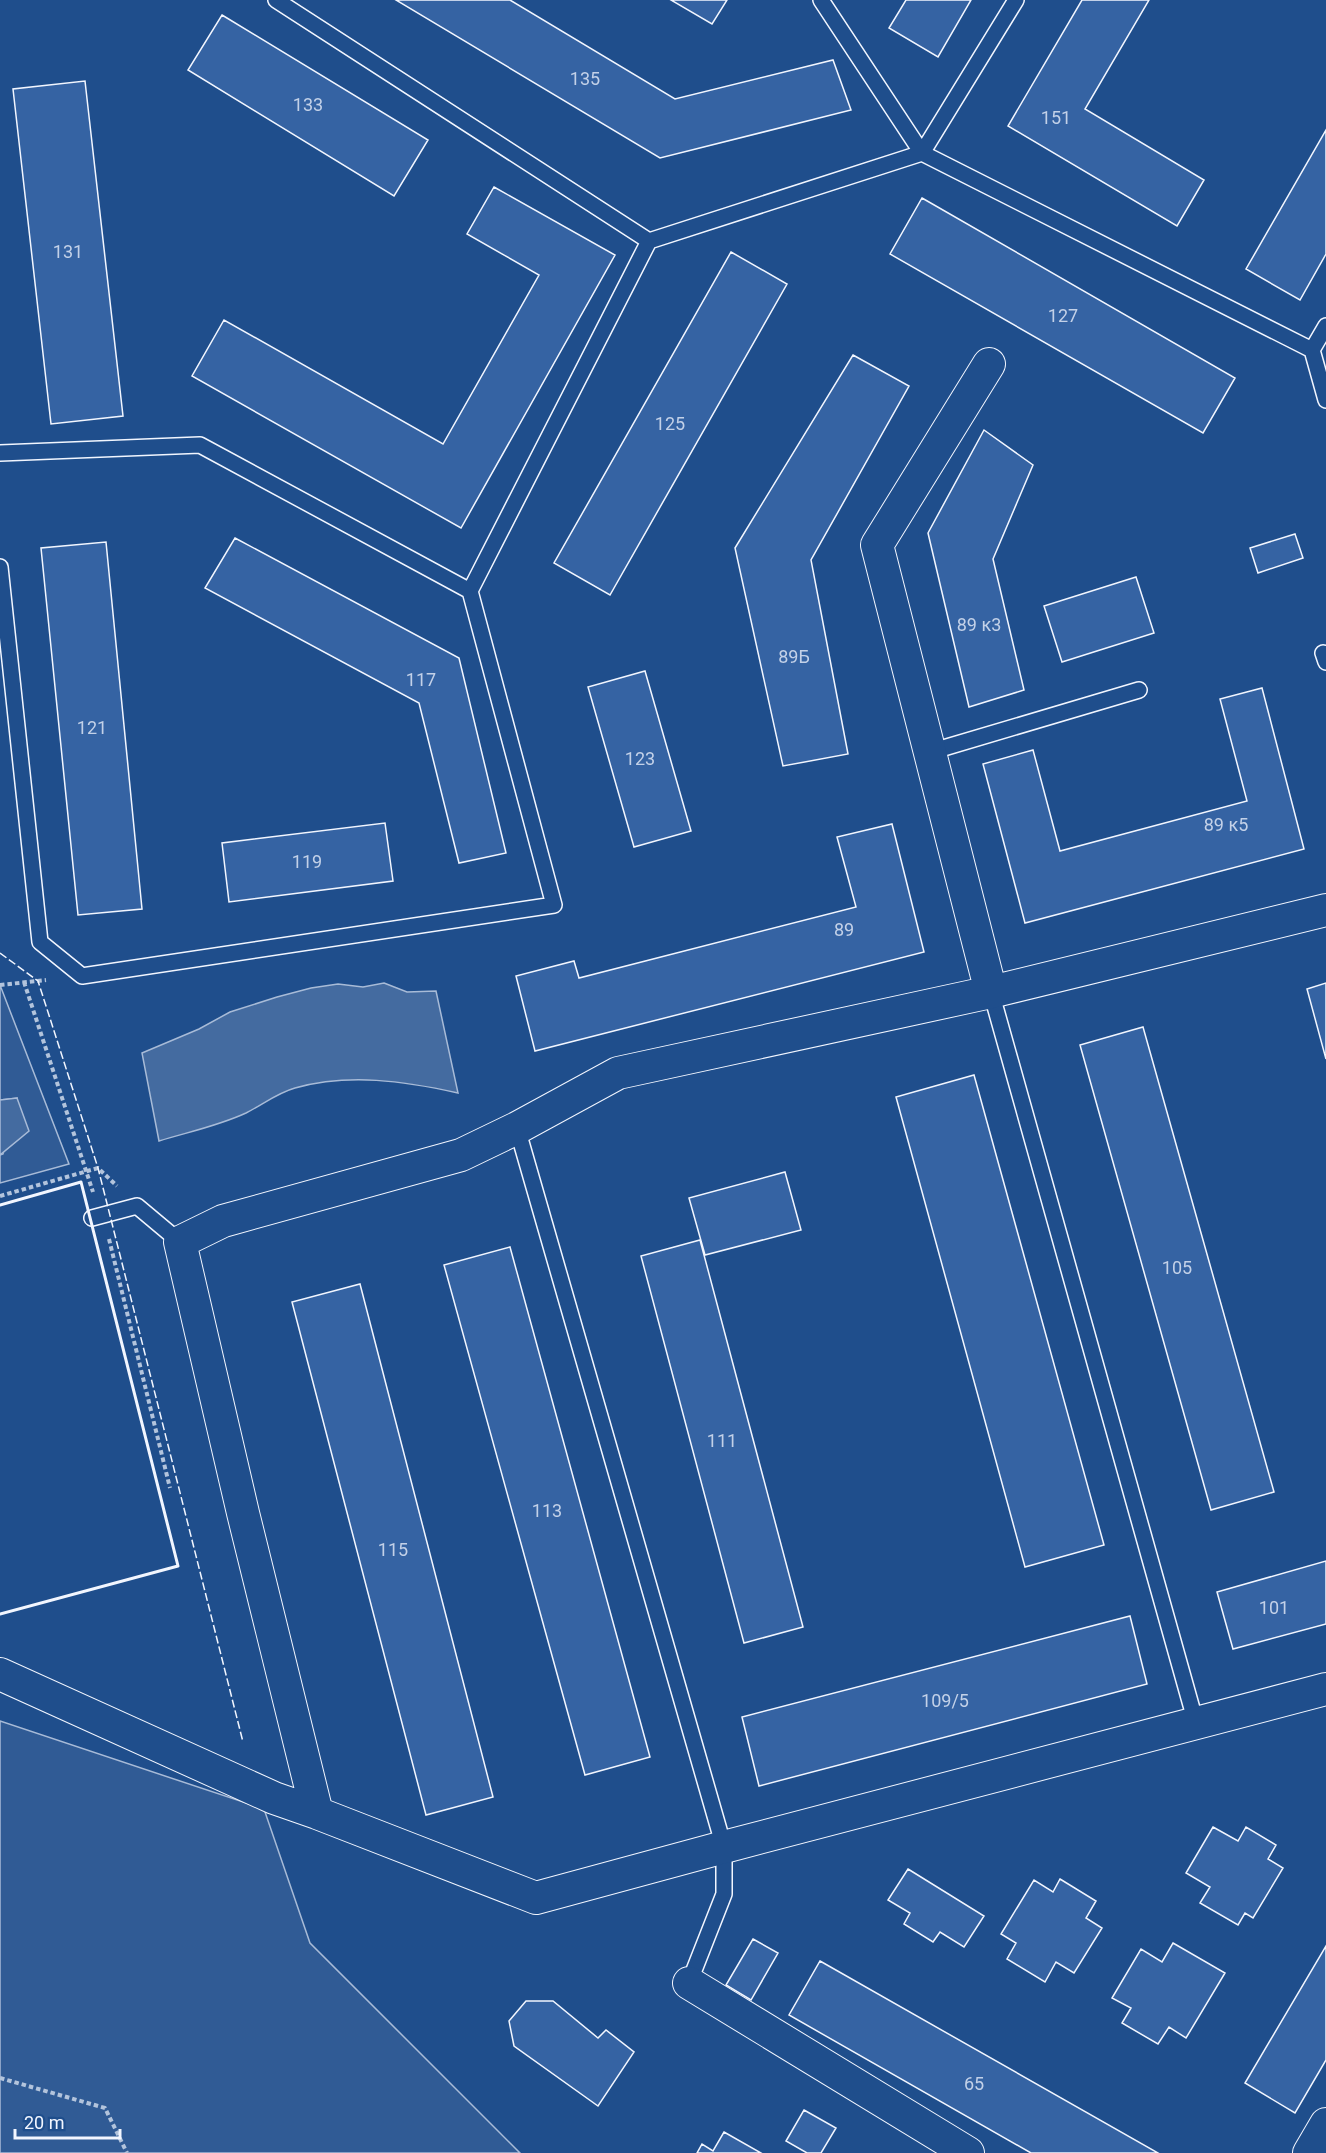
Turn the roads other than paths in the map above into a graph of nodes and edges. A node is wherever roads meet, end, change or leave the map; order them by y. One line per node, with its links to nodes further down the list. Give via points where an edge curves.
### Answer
1 (276, 0): 5 (lane)
2 (821, 0): 4 (lane)
3 (1016, 0): 4 (lane)
4 (922, 153): 5 (lane); 7 (lane)
5 (649, 242): 12 (lane)
6 (1326, 326): 7 (lane)
7 (1312, 350): 9 (lane)
8 (989, 364): 14 (street, via 877,546)
9 (1326, 400)
10 (0, 453): 12 (lane, via 200,445)
11 (0, 567): 12 (lane, via 40,942 82,976 554,905)
12 (471, 591)
13 (1139, 690): 14 (lane)
14 (930, 753): 16 (street)
15 (1326, 910): 16 (street)
16 (991, 992): 17 (street, via 618,1073); 22 (lane)
17 (517, 1128): 19 (street, via 461,1155 223,1221); 24 (lane)
18 (92, 1218): 19 (lane, via 137,1206)
19 (180, 1242): 23 (street)
20 (0, 1674): 23 (street, via 274,1798)
21 (1326, 1689): 22 (street)
22 (1196, 1723): 24 (street)
23 (317, 1812): 24 (street, via 536,1898)
24 (724, 1847): 25 (lane, via 724,1894)
25 (689, 1983): 27 (street)
26 (1326, 2124): 28 (street)
27 (968, 2153)
28 (1309, 2153)

